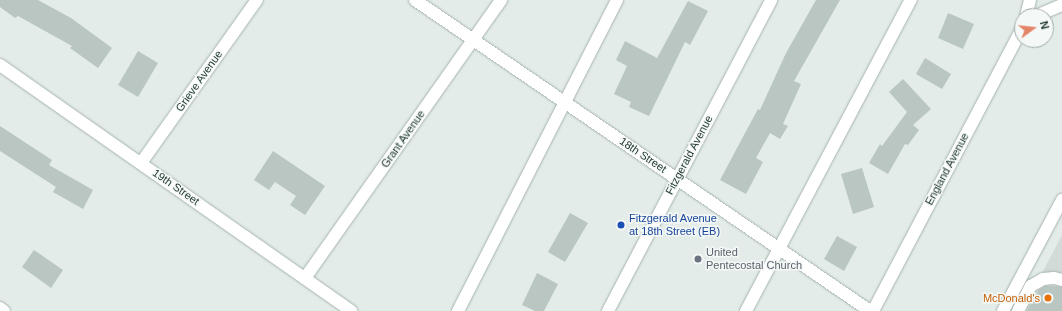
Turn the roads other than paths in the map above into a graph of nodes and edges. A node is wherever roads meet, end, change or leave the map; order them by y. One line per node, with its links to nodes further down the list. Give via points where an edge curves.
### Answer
1 (257, 0): 11 (street, Grieve Avenue)
2 (415, 0): 7 (street, 18th Street)
3 (501, 0): 7 (street, Grant Avenue)
4 (617, 0): 10 (street)
5 (771, 0): 12 (street, Fitzgerald Avenue)
6 (911, 0): 14 (street)
7 (473, 40): 10 (street, 18th Street); 15 (street, Grant Avenue)
8 (1014, 43): 23 (street, England Avenue)
9 (0, 65): 11 (street, 19th Street)
10 (563, 101): 12 (street, 18th Street); 20 (street)
11 (141, 163): 15 (street, 19th Street)
12 (676, 178): 14 (street, 18th Street); 21 (street, Fitzgerald Avenue)
13 (1062, 200): 24 (street)
14 (779, 248): 22 (street); 23 (street, 18th Street)
15 (305, 278): 19 (street, 19th Street)
16 (1062, 280): 25 (street, via 1043,280 1031,286)
17 (0, 308): 18 (street)
18 (4, 311)
19 (351, 311)
20 (458, 311)
21 (608, 311)
22 (746, 311)
23 (872, 311)
24 (1003, 311)
25 (1018, 311)

